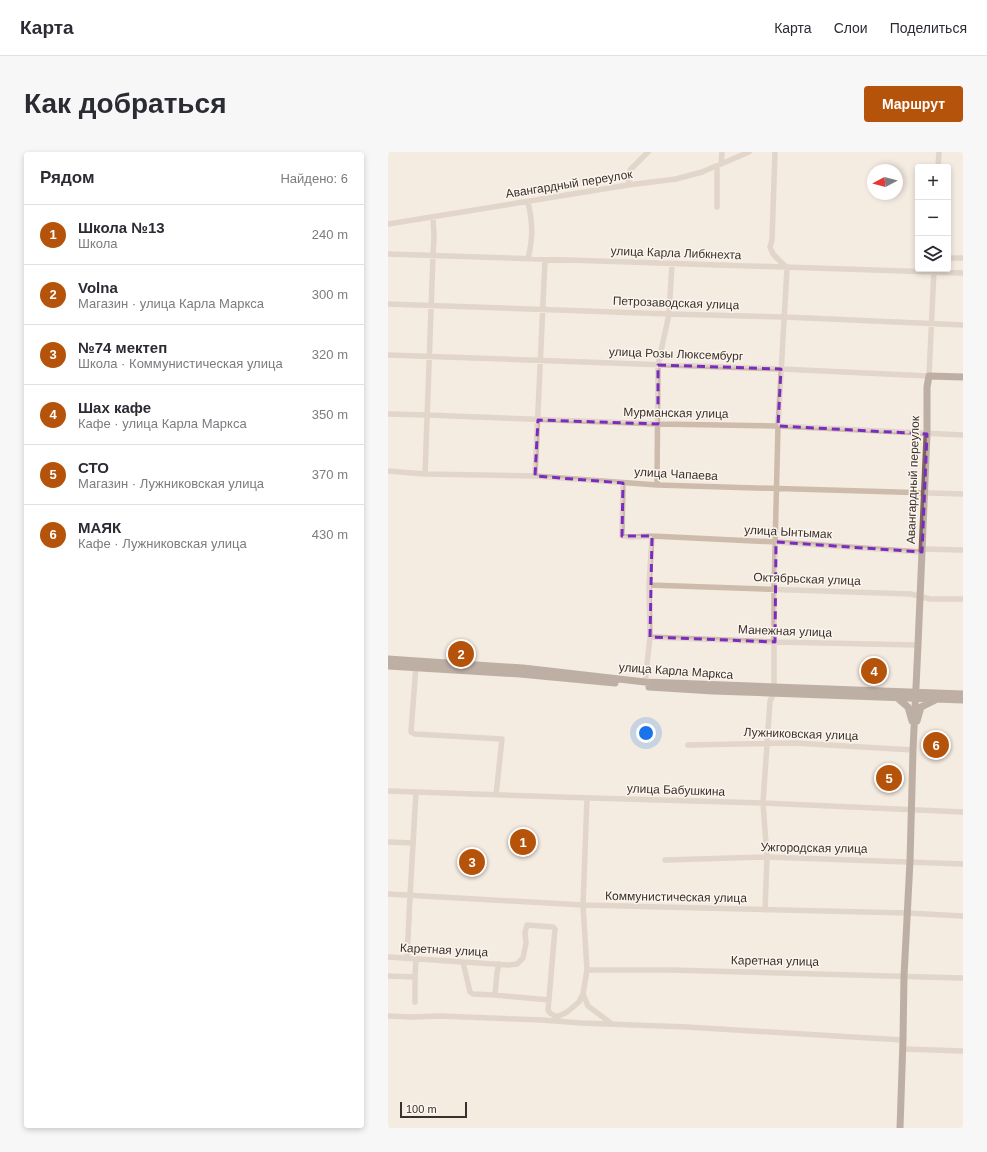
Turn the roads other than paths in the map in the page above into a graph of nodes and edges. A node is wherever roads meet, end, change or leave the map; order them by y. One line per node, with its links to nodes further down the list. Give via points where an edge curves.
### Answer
1 (648, 152): 8 (street, via 630,170)
2 (722, 152): 7 (street)
3 (749, 152): 7 (street, Авангардный переулок)
4 (775, 152): 20 (street, via 770,247 773,254)
5 (939, 152): 6 (street)
6 (938, 164)
7 (719, 165): 8 (street, Авангардный переулок, via 676,180); 10 (street)
8 (628, 186): 9 (street, Авангардный переулок)
9 (528, 202): 11 (street, Авангардный переулок); 17 (street, via 532,228)
10 (717, 207)
11 (433, 217): 12 (street, Авангардный переулок); 14 (street)
12 (388, 224)
13 (388, 254): 14 (street, улица Карла Либкнехта)
14 (433, 256): 17 (street, улица Карла Либкнехта); 26 (street)
15 (951, 258): 16 (street)
16 (963, 258)
17 (528, 259): 18 (street, улица Карла Либкнехта)
18 (545, 260): 19 (street, улица Карла Либкнехта); 27 (street)
19 (672, 264): 20 (street, улица Карла Либкнехта); 28 (street)
20 (787, 268): 21 (street, улица Карла Либкнехта); 29 (street)
21 (915, 270)
22 (934, 272): 30 (street, Авангардный переулок)
23 (951, 272): 24 (street, улица Карла Либкнехта)
24 (963, 273)
25 (388, 304): 26 (street, Петрозаводская улица)
26 (431, 306): 27 (street, Петрозаводская улица); 33 (street)
27 (543, 309): 28 (street, Петрозаводская улица); 34 (street)
28 (669, 314): 29 (street, Петрозаводская улица); 35 (street)
29 (785, 317): 30 (street, Петрозаводская улица); 36 (street)
30 (931, 323): 31 (street, Петрозаводская улица); 37 (street, Авангардный переулок)
31 (963, 324)
32 (388, 355): 33 (street, улица Розы Люксембург)
33 (429, 356): 34 (street, улица Розы Люксембург); 40 (street)
34 (540, 359): 35 (street, улица Розы Люксембург); 41 (street)
35 (658, 365): 36 (street, улица Розы Люксембург); 42 (street)
36 (781, 368): 37 (street, улица Розы Люксембург); 43 (street)
37 (929, 376): 38 (main road, улица Розы Люксембург); 44 (main road, Авангардный переулок)
38 (963, 377)
39 (388, 414): 40 (street, Мурманская улица)
40 (427, 415): 41 (street, Мурманская улица); 47 (street)
41 (538, 420): 42 (street, Мурманская улица); 48 (street)
42 (658, 424): 43 (street, Мурманская улица); 50 (street)
43 (778, 426): 44 (street, Мурманская улица); 51 (street)
44 (926, 434): 45 (street, Мурманская улица); 52 (main road, Авангардный переулок)
45 (963, 435)
46 (388, 471): 47 (street, улица Чапаева)
47 (425, 474): 48 (street, улица Чапаева)
48 (535, 476): 49 (street, улица Чапаева)
49 (622, 483): 50 (street, улица Чапаева); 54 (street, улица Ынтымак, via 622,536)
50 (657, 485): 51 (street, улица Чапаева)
51 (777, 489): 52 (street, улица Чапаева); 55 (street)
52 (924, 492): 53 (street, улица Чапаева); 57 (main road, Авангардный переулок)
53 (963, 494)
54 (652, 536): 55 (street, улица Ынтымак); 58 (street)
55 (776, 542): 57 (street, улица Ынтымак); 59 (street)
56 (963, 550): 57 (street, улица Ынтымак)
57 (922, 551): 60 (main road, Авангардный переулок)
58 (649, 585): 59 (street, Октябрьская улица); 62 (street)
59 (774, 589): 60 (street, Октябрьская улица); 63 (street)
60 (920, 596): 61 (street, Октябрьская улица, via 930,599); 64 (main road, Авангардный переулок)
61 (963, 600)
62 (650, 637): 63 (street, Манежная улица); 68 (street)
63 (775, 642): 64 (street, Манежная улица); 69 (street)
64 (918, 645): 71 (main road, Авангардный переулок)
65 (388, 659): 66 (main road, улица Карла Маркса)
66 (416, 664): 67 (main road, улица Карла Маркса); 68 (main road, улица Карла Маркса, via 523,668); 69 (main road, улица Карла Маркса, via 713,691); 81 (street, via 411,732 502,739)
67 (388, 666)
68 (645, 682): 69 (main road, улица Карла Маркса)
69 (774, 690): 71 (main road, улица Карла Маркса); 72 (main road, улица Карла Маркса); 76 (street, via 770,701)
70 (963, 694): 71 (main road, улица Карла Маркса)
71 (915, 695): 72 (main road, улица Карла Маркса); 73 (main road, улица Карла Маркса); 75 (main road, Авангардный переулок)
72 (896, 697): 75 (main road, via 908,707)
73 (937, 699): 74 (main road, улица Карла Маркса); 75 (main road, via 922,708)
74 (963, 700)
75 (914, 730): 78 (main road, Авангардный переулок)
76 (767, 742): 77 (street, Лужниковская улица); 78 (street, Лужниковская улица); 83 (street)
77 (688, 745)
78 (913, 750): 84 (main road, Авангардный переулок)
79 (388, 791): 80 (street, улица Бабушкина)
80 (416, 792): 81 (street, улица Бабушкина); 87 (street)
81 (496, 795): 82 (street, улица Бабушкина)
82 (587, 798): 83 (street, улица Бабушкина); 94 (street)
83 (763, 803): 84 (street, улица Бабушкина); 88 (street)
84 (911, 811): 85 (street, улица Бабушкина); 90 (main road, Авангардный переулок)
85 (963, 812)
86 (388, 842): 87 (street)
87 (413, 843): 93 (street)
88 (767, 857): 89 (street, Ужгородская улица); 90 (street, Ужгородская улица); 95 (street)
89 (665, 860)
90 (910, 861): 91 (street, Ужгородская улица); 96 (main road, Авангардный переулок)
91 (963, 864)
92 (388, 894): 93 (street, Коммунистическая улица)
93 (410, 896): 94 (street, Коммунистическая улица); 99 (street)
94 (583, 905): 95 (street, Коммунистическая улица); 103 (street)
95 (764, 910): 96 (street, Коммунистическая улица)
96 (907, 913): 97 (street, Коммунистическая улица); 105 (main road, Авангардный переулок)
97 (963, 916)
98 (388, 957): 99 (street, Каретная улица)
99 (407, 958): 100 (street, Каретная улица)
100 (416, 959): 101 (street, Каретная улица); 106 (street)
101 (463, 962): 102 (street, Каретная улица); 109 (street, via 470,992)
102 (499, 964): 109 (street); 110 (street, Каретная улица, via 517,964 523,958 527,925 554,928)
103 (587, 970): 105 (street, Каретная улица); 108 (street)
104 (388, 976): 106 (street)
105 (904, 976): 107 (street, Каретная улица); 115 (main road, Авангардный переулок)
106 (415, 977): 111 (street)
107 (963, 978)
108 (583, 994): 113 (street, via 579,1002); 114 (street, via 588,1006)
109 (495, 995): 110 (street)
110 (549, 1000): 113 (street, via 548,1010)
111 (415, 1002)
112 (388, 1016): 113 (street)
113 (555, 1018): 114 (street, via 581,1023)
114 (612, 1024): 115 (street)
115 (903, 1040): 116 (main road, Авангардный переулок)
116 (903, 1049): 117 (street); 118 (main road, Авангардный переулок)
117 (963, 1051)
118 (900, 1128)

